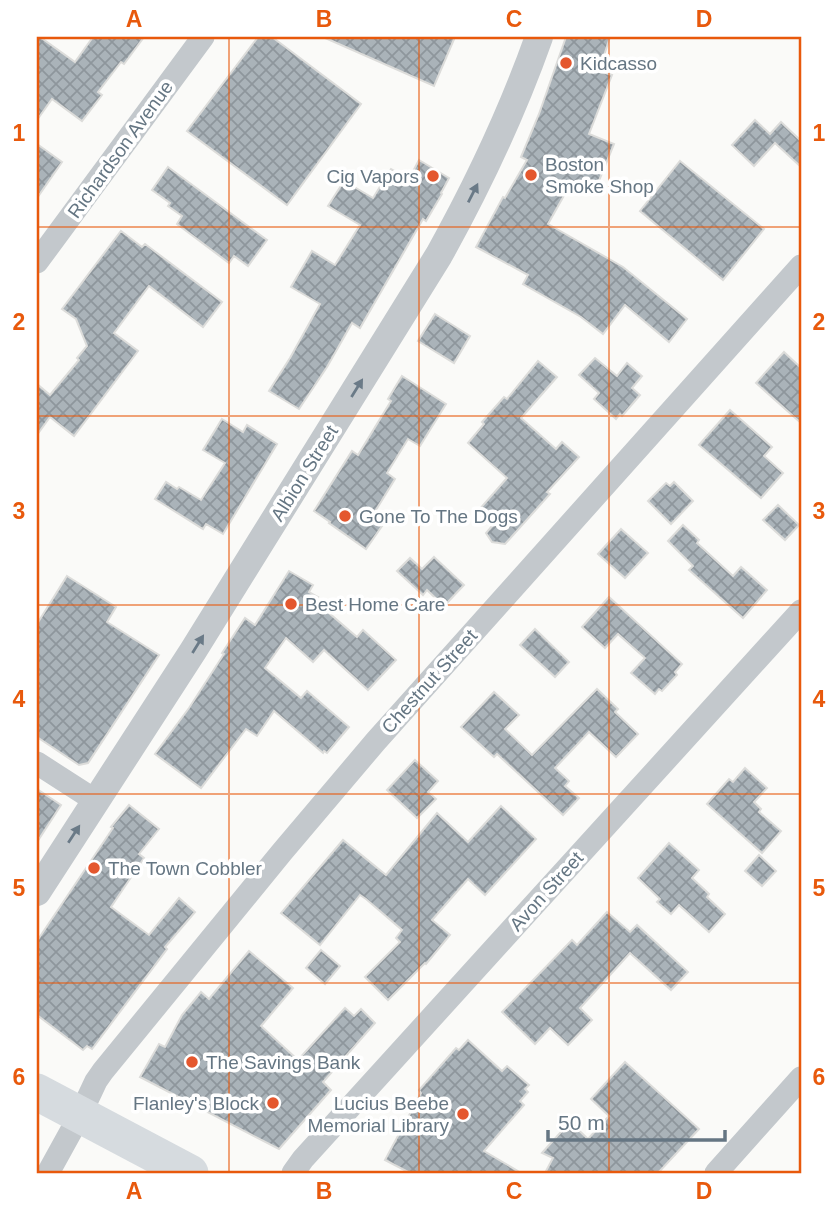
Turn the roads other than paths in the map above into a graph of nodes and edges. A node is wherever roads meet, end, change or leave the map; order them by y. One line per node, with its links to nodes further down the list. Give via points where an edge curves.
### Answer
1 (203, 37): 3 (street, Richardson Avenue)
2 (539, 37): 7 (street, Albion Street, one-way to 2, via 439,255 499,140)
3 (37, 262)
4 (801, 266): 11 (street, Chestnut Street, via 329,796 103,1071)
5 (801, 611): 14 (street, Avon Street)
6 (37, 763): 7 (street)
7 (96, 801): 8 (street, Albion Street, one-way to 7)
8 (37, 892)
9 (801, 1078): 15 (street)
10 (37, 1091): 11 (main road)
11 (80, 1115): 12 (street, Chestnut Street); 13 (main road)
12 (48, 1173)
13 (190, 1173)
14 (293, 1173)
15 (716, 1173)

